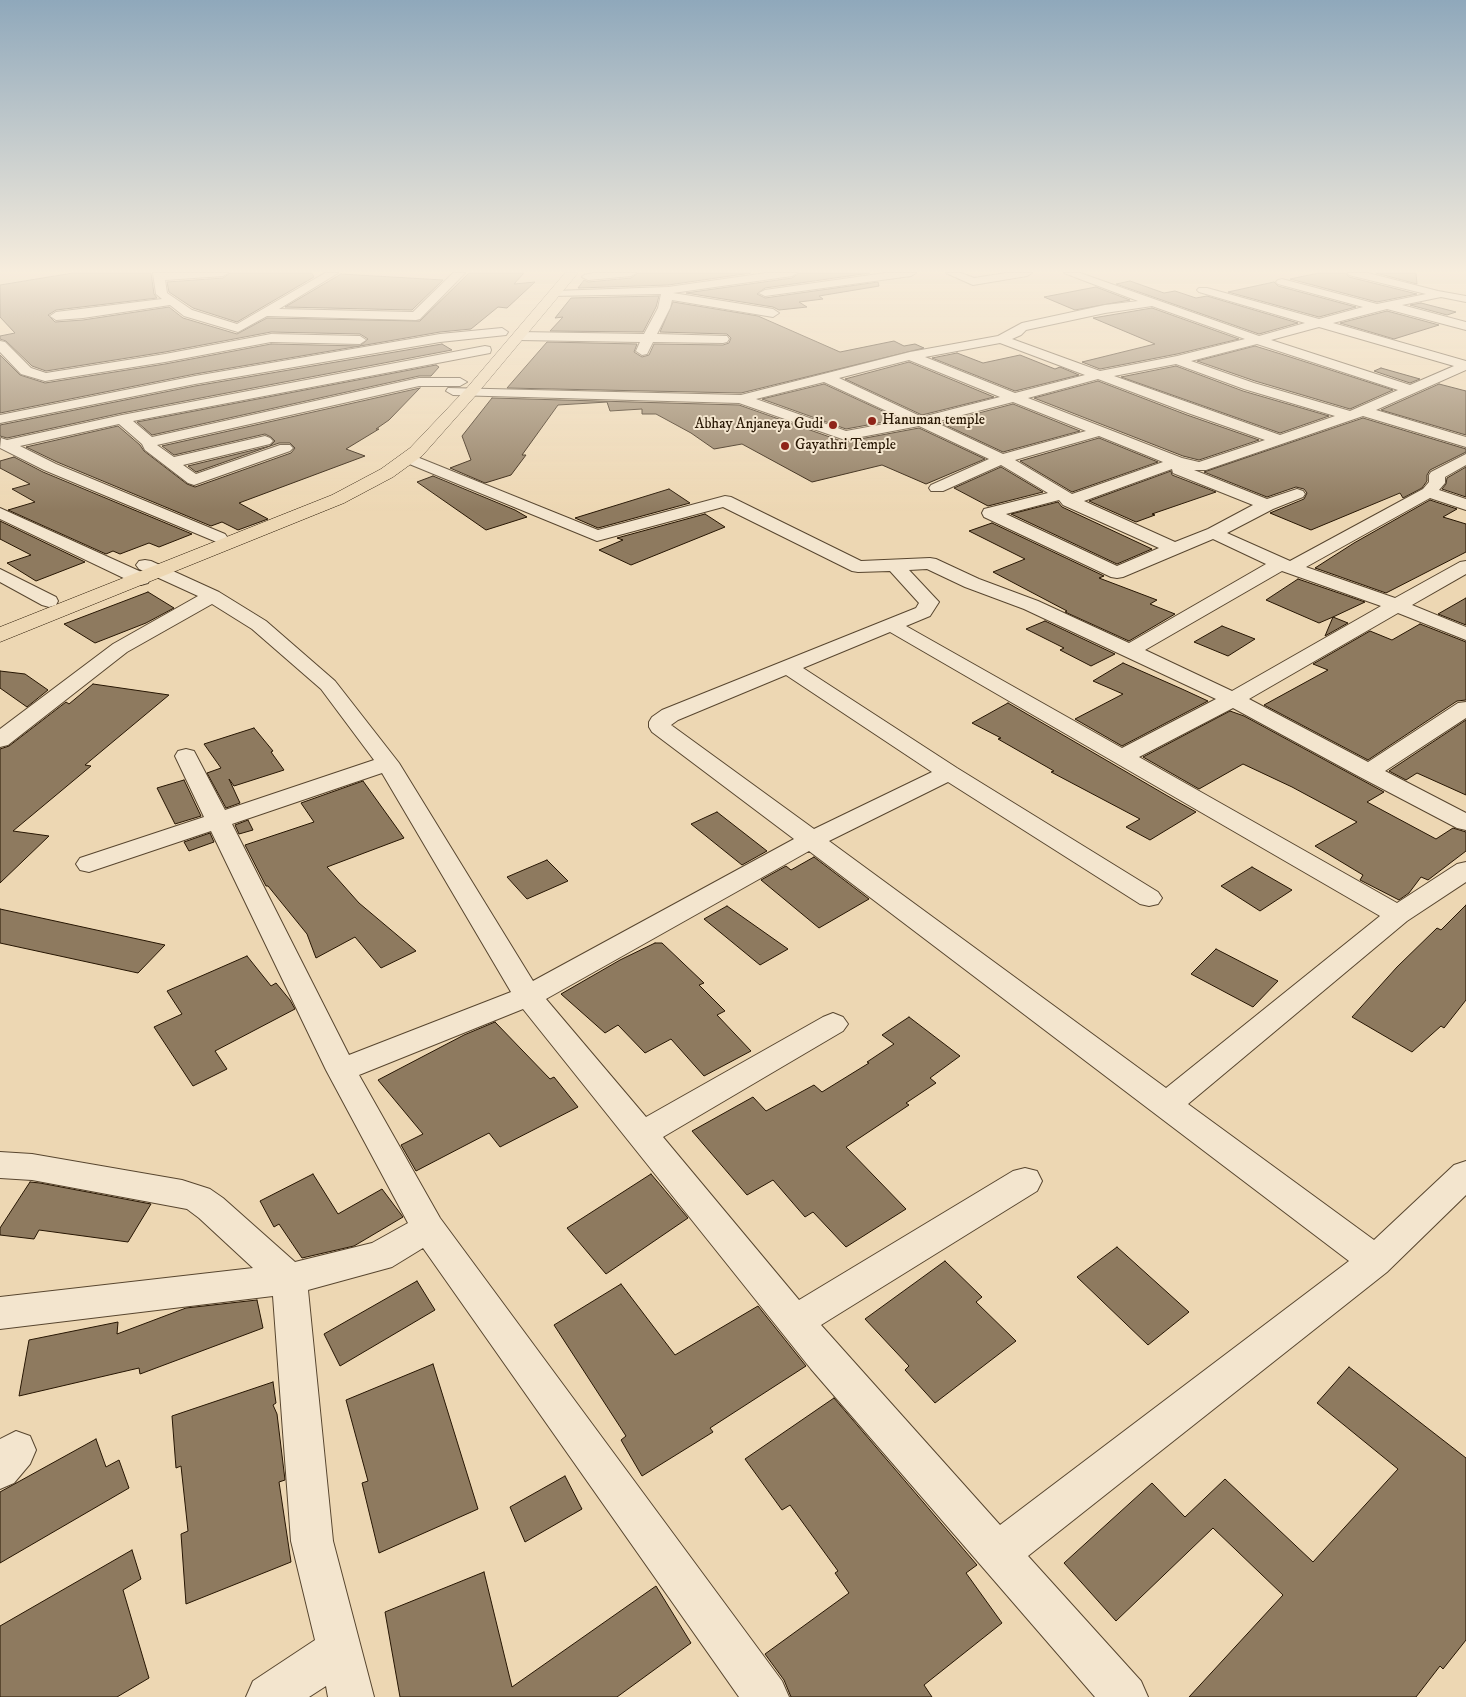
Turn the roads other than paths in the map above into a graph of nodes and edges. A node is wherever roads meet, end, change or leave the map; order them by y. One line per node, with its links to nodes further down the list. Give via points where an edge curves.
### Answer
1 (7, 352): 2 (street, via 26,371 45,377)
2 (189, 352)
3 (355, 352): 22 (street)
4 (473, 352): 23 (street)
5 (484, 352): 17 (main road)
6 (493, 352): 17 (main road)
7 (930, 352): 12 (street)
8 (1037, 352): 15 (street)
9 (1208, 352): 13 (street)
10 (1296, 352): 18 (street)
11 (1420, 352): 14 (street)
12 (910, 356): 16 (street); 19 (street)
13 (1176, 360): 15 (street); 21 (street, via 1249,386)
14 (1466, 365): 18 (street)
15 (1099, 375): 19 (street); 26 (street)
16 (825, 377): 20 (street); 24 (street)
17 (461, 388): 20 (street); 27 (street, via 419,382); 30 (main road, via 416,452); 43 (main road, via 384,460 357,477)
18 (1409, 388): 21 (street)
19 (1016, 397): 24 (street); 25 (street)
20 (741, 399): 24 (street, via 844,436)
21 (1356, 413): 26 (street); 28 (street)
22 (0, 419)
23 (122, 419): 27 (street); 29 (street)
24 (919, 422): 31 (street)
25 (1102, 431): 31 (street); 34 (street)
26 (1281, 440): 34 (street, via 1200,467)
27 (149, 442): 33 (street, via 150,448)
28 (1466, 442)
29 (3, 444): 43 (street)
30 (407, 458): 45 (street, via 597,536 725,501 858,567); 48 (main road, via 379,478 338,499)
31 (1002, 459): 35 (street); 38 (street)
32 (1466, 459): 36 (street, via 1437,475 1436,483)
33 (170, 463): 33 (street, via 194,480 282,443)
34 (1172, 463): 38 (street); 39 (street)
35 (937, 488)
36 (1429, 492): 40 (street); 46 (street)
37 (1297, 494): 39 (street)
38 (1065, 497): 44 (street); 44 (street, via 990,513 1117,573)
39 (1267, 505): 42 (street)
40 (1466, 505)
41 (0, 513): 48 (street)
42 (1214, 533): 44 (street); 46 (street)
43 (219, 538): 48 (main road)
44 (1174, 548)
45 (895, 565): 54 (street, via 929,602 924,612); 57 (street, via 930,563)
46 (1286, 566): 52 (street); 57 (street)
47 (1466, 566): 52 (street)
48 (143, 572): 50 (street); 51 (main road); 56 (main road)
49 (0, 575): 51 (street)
50 (212, 596): 61 (street, via 120,648); 64 (street, via 259,625 328,685)
51 (49, 601): 53 (main road)
52 (1396, 605): 55 (street); 59 (street)
53 (0, 620)
54 (891, 625): 58 (street); 63 (street)
55 (1466, 634)
56 (0, 635)
57 (1131, 650): 59 (street)
58 (787, 667): 66 (street); 69 (street, via 670,715 660,722 660,727)
59 (1233, 699): 63 (street); 65 (street)
60 (1466, 708): 65 (street)
61 (0, 740)
62 (186, 756): 67 (street)
63 (1122, 757): 73 (street)
64 (388, 763): 67 (street); 74 (street)
65 (1368, 772): 68 (street)
66 (949, 773): 69 (street); 72 (street)
67 (218, 820): 70 (street); 76 (street)
68 (1466, 824)
69 (811, 840): 74 (street); 77 (street)
70 (89, 864)
71 (1466, 870): 73 (street)
72 (1149, 898)
73 (1398, 915): 77 (street)
74 (528, 996): 76 (street); 78 (street)
75 (833, 1024): 78 (street)
76 (341, 1070): 82 (street)
77 (1166, 1104): 83 (street)
78 (642, 1134): 86 (street)
79 (0, 1165): 84 (street, via 32,1167 198,1199)
80 (1466, 1174): 83 (street)
81 (1025, 1181): 86 (street)
82 (428, 1228): 84 (street, via 380,1256); 91 (street)
83 (1375, 1260): 87 (street)
84 (289, 1279): 85 (street); 88 (street, via 312,1541)
85 (0, 1312)
86 (796, 1322): 87 (street)
87 (997, 1554): 92 (street)
88 (340, 1650): 89 (street); 90 (street)
89 (269, 1697)
90 (351, 1697)
91 (766, 1697)
92 (1125, 1697)

